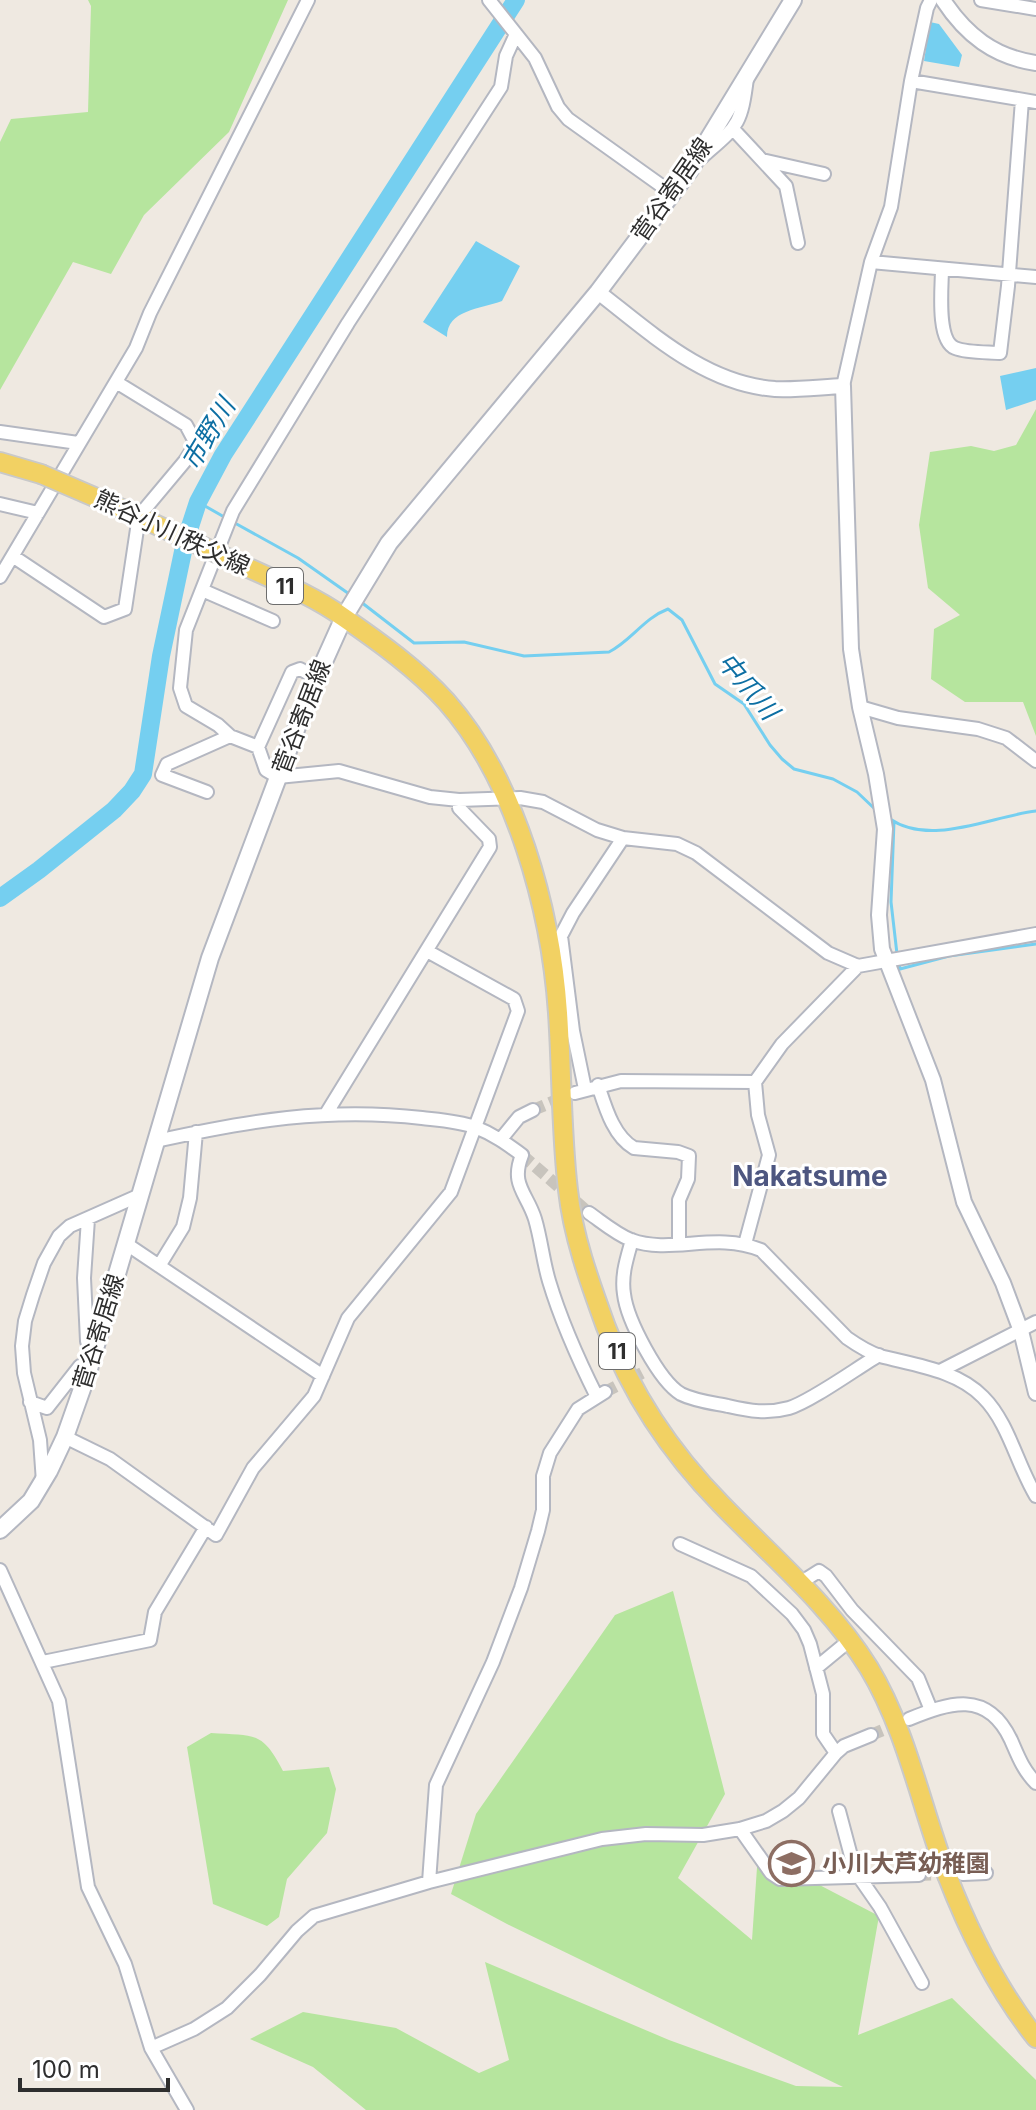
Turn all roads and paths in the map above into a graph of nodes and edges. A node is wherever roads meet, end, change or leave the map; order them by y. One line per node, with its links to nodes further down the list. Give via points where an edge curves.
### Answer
1 (308, 0): 25 (street)
2 (793, 0): 10 (main road, 菅谷寄居線)
3 (931, 0): 11 (street)
4 (943, 0): 9 (street, via 985,46)
5 (981, 0): 7 (street)
6 (490, 1): 8 (street)
7 (1036, 9)
8 (514, 31): 18 (street, via 568,119); 35 (street, via 501,87 241,498)
9 (1036, 63)
10 (748, 74): 14 (street, via 743,114); 16 (main road, 菅谷寄居線)
11 (911, 81): 12 (street); 20 (street, via 891,207)
12 (1022, 100): 13 (street); 22 (street)
13 (1036, 102)
14 (733, 129): 15 (street); 16 (street)
15 (762, 160): 17 (street); 19 (street, via 786,186)
16 (693, 166): 18 (main road, 菅谷寄居線)
17 (824, 174)
18 (673, 194): 24 (main road, 菅谷寄居線)
19 (798, 243)
20 (871, 262): 21 (street); 26 (street)
21 (942, 269): 22 (street); 22 (street, via 941,309 949,343 1000,353)
22 (1008, 274): 23 (street)
23 (1036, 277)
24 (598, 292): 26 (street, via 676,351 730,380 772,389); 36 (main road, 菅谷寄居線, via 389,543)
25 (116, 382): 28 (street); 32 (street, via 186,425 194,440 185,461)
26 (843, 386): 39 (street, via 851,649)
27 (0, 432): 28 (street)
28 (78, 443): 31 (street)
29 (0, 462): 32 (main road, 熊谷小川秩父線 / 11, bridge)
30 (0, 504): 31 (street)
31 (38, 513): 33 (street)
32 (138, 516): 33 (street, via 125,609 104,617); 36 (main road, 熊谷小川秩父線 / 11, bridge)
33 (14, 557): 34 (street)
34 (0, 577)
35 (202, 590): 37 (street); 40 (street, via 186,630 180,696 191,711)
36 (344, 617): 38 (main road, 菅谷寄居線); 45 (main road, 11, via 445,700)
37 (273, 621)
38 (317, 678): 41 (street, via 300,669 292,672); 43 (main road, 菅谷寄居線)
39 (860, 707): 42 (street, via 978,729 1006,738); 50 (street, via 885,829 879,915)
40 (230, 736): 41 (street); 44 (street, via 167,764 162,775)
41 (258, 747): 43 (street, via 266,770)
42 (1036, 761)
43 (278, 777): 46 (street, via 339,771); 59 (main road, 菅谷寄居線, via 210,958)
44 (207, 792)
45 (508, 798): 46 (street); 47 (street, via 543,802); 86 (main road, 11, via 529,860 558,1007 572,1215 607,1330 667,1440 710,1493)
46 (459, 800): 49 (street, via 459,808 489,839 490,847)
47 (623, 838): 51 (street, via 677,844 696,853 828,953); 53 (street, via 561,936)
48 (1036, 934): 50 (street)
49 (427, 951): 55 (street); 56 (street, via 517,1003)
50 (885, 961): 51 (street); 69 (street, via 933,1080 964,1202)
51 (858, 966): 52 (street, via 782,1044)
52 (755, 1082): 53 (street, via 647,1080); 66 (street, via 769,1155)
53 (586, 1089): 65 (street, via 634,1148 689,1156 688,1179 679,1200)
54 (533, 1110): 58 (street, via 519,1117)
55 (326, 1114): 56 (street, via 400,1116); 57 (street)
56 (475, 1127): 58 (street); 76 (street, via 451,1192 348,1318)
57 (196, 1132): 59 (street); 67 (street, via 183,1227)
58 (501, 1139): 101 (street, via 522,1155 518,1183 535,1220 548,1279 567,1335 601,1395 578,1409 550,1453 541,1520 521,1588 436,1785)
59 (156, 1141): 60 (main road, 菅谷寄居線)
60 (140, 1195): 62 (street); 64 (main road, 菅谷寄居線)
61 (589, 1213): 63 (street)
62 (88, 1219): 70 (street, via 87,1341); 78 (street, via 59,1236 33,1295 22,1346)
63 (632, 1240): 65 (street); 72 (street, via 623,1274 624,1297)
64 (125, 1243): 67 (street); 70 (main road, 菅谷寄居線)
65 (679, 1244): 66 (street)
66 (745, 1244): 71 (street, via 770,1257 847,1338)
67 (159, 1266): 76 (street)
68 (1036, 1322): 69 (street)
69 (1021, 1331): 74 (street); 77 (street)
70 (96, 1345): 73 (main road, 菅谷寄居線)
71 (879, 1355): 72 (street, via 793,1407 754,1412 679,1393); 74 (street)
72 (655, 1365): 75 (street)
73 (89, 1369): 78 (street, via 80,1366 47,1408); 79 (main road, 菅谷寄居線)
74 (940, 1371): 81 (street, via 990,1405)
75 (642, 1373)
76 (323, 1376): 82 (street, via 314,1396 253,1468 216,1535)
77 (1036, 1393)
78 (30, 1402): 80 (street)
79 (65, 1437): 80 (main road, 菅谷寄居線); 82 (street, via 110,1459)
80 (43, 1482): 83 (main road, 菅谷寄居線)
81 (1036, 1496)
82 (206, 1527): 88 (street, via 155,1612 150,1640)
83 (0, 1530)
84 (680, 1544): 89 (street, via 760,1584 804,1630)
85 (0, 1570): 88 (street)
86 (800, 1583): 87 (main road, 11); 90 (street, via 819,1571 826,1576 918,1678)
87 (850, 1640): 89 (street); 103 (main road, 11, via 887,1702 947,1876 980,1948)
88 (43, 1662): 104 (street, via 66,1730 88,1887 125,1964)
89 (816, 1668): 93 (street, via 823,1694 823,1734)
90 (931, 1710): 91 (street); 94 (street, via 954,1703 990,1713)
91 (909, 1719)
92 (871, 1735): 93 (street)
93 (836, 1753): 96 (street, via 791,1805)
94 (1036, 1783)
95 (839, 1811): 99 (street)
96 (740, 1829): 99 (street, via 780,1879); 101 (street, via 602,1839)
97 (986, 1873): 98 (street)
98 (963, 1874)
99 (858, 1875): 100 (street); 102 (street)
100 (919, 1875)
101 (429, 1882): 104 (street, via 314,1916 227,2008)
102 (922, 1983)
103 (1036, 2038)
104 (151, 2048): 105 (street)
105 (187, 2110)

